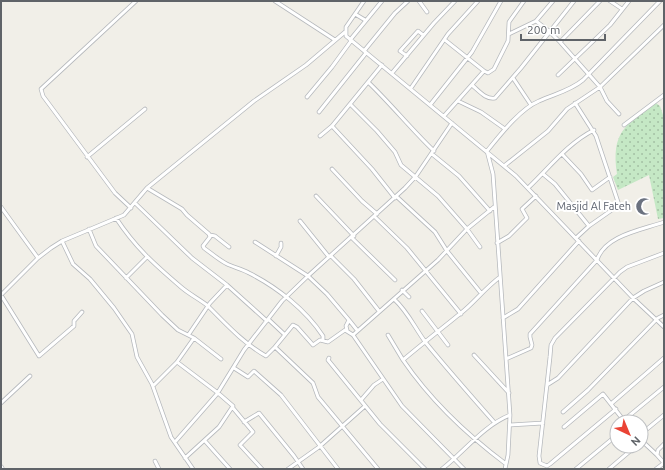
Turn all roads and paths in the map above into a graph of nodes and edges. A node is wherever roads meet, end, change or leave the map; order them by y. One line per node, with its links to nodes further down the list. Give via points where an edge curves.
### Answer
1 (136, 1): 67 (street, via 41,89 43,96)
2 (275, 1): 27 (street)
3 (364, 1): 19 (street)
4 (382, 1): 20 (street)
5 (408, 1): 33 (street, via 395,13)
6 (419, 1): 18 (street)
7 (455, 1): 26 (street)
8 (478, 1): 29 (street)
9 (501, 1): 35 (street)
10 (524, 1): 25 (street, via 509,22)
11 (553, 1): 21 (street)
12 (574, 1): 23 (street)
13 (600, 1): 30 (street)
14 (610, 1): 17 (street)
15 (629, 1): 17 (street)
16 (660, 1): 41 (street)
17 (622, 9): 36 (street, via 610,25)
18 (427, 12)
19 (355, 14): 20 (street); 24 (street)
20 (365, 20): 28 (street)
21 (536, 21): 23 (street); 25 (street)
22 (664, 25): 45 (street)
23 (549, 31): 30 (street); 42 (street)
24 (345, 32): 27 (street); 28 (street)
25 (509, 34): 38 (street, via 494,69 488,73)
26 (423, 35): 31 (street, via 418,31); 32 (street)
27 (335, 40): 73 (street, via 306,65 254,101)
28 (350, 40): 33 (street); 48 (street)
29 (445, 40): 35 (street); 46 (street)
30 (560, 42): 36 (street)
31 (405, 46): 32 (street); 34 (street, via 400,51)
32 (411, 50): 34 (street)
33 (365, 52): 37 (street); 55 (street)
34 (407, 56): 39 (street)
35 (468, 58): 38 (street); 52 (street)
36 (574, 59): 40 (street); 41 (street)
37 (382, 65): 39 (street); 43 (street)
38 (484, 71): 44 (street)
39 (392, 73): 46 (street)
40 (558, 75)
41 (587, 75): 45 (street); 53 (street, via 569,90)
42 (513, 78): 44 (street, via 496,97 491,99); 53 (street)
43 (368, 82): 51 (street); 65 (street, via 394,107)
44 (472, 86): 49 (street)
45 (600, 87): 50 (street); 56 (street, via 607,101)
46 (411, 88): 52 (street)
47 (664, 95): 59 (street)
48 (307, 97)
49 (458, 101): 57 (street); 61 (street, via 481,112)
50 (575, 103): 62 (street); 68 (street, via 535,142)
51 (350, 104): 60 (street); 72 (street, via 377,130 396,152 401,165)
52 (430, 105): 57 (street)
53 (531, 105): 61 (street)
54 (145, 109): 67 (street)
55 (320, 112)
56 (619, 114)
57 (444, 116): 58 (street)
58 (452, 123): 64 (street); 65 (street)
59 (624, 124)
60 (332, 126): 63 (street); 77 (street)
61 (505, 129): 64 (street)
62 (594, 130): 66 (street); 71 (street)
63 (320, 136)
64 (487, 151): 68 (street); 80 (street, via 493,174)
65 (433, 153): 72 (street); 82 (street, via 459,176)
66 (562, 154): 70 (street); 71 (street, via 592,190)
67 (87, 157): 81 (street, via 115,193)
68 (504, 166): 74 (street)
69 (332, 169): 83 (street)
70 (543, 174): 74 (street); 87 (street, via 556,184)
71 (610, 177): 87 (street, via 619,205)
72 (415, 178): 77 (street); 89 (street, via 438,196)
73 (147, 188): 78 (street); 90 (street, via 182,209)
74 (528, 188): 76 (street)
75 (316, 196): 91 (street)
76 (536, 196): 92 (street); 97 (street, via 522,209 527,218)
77 (396, 197): 83 (street); 100 (street, via 435,232)
78 (135, 203): 81 (street); 114 (street, via 192,258)
79 (1, 207): 105 (street)
80 (494, 207): 82 (street); 97 (street)
81 (131, 208): 84 (street)
82 (490, 210): 89 (street)
83 (376, 216): 91 (street); 107 (street)
84 (116, 218): 88 (street); 103 (street)
85 (300, 221): 104 (street)
86 (664, 222): 106 (street, via 611,242 603,249)
87 (590, 226): 92 (street)
88 (89, 229): 93 (street); 110 (street, via 96,246)
89 (468, 229): 99 (street); 100 (street)
90 (210, 235): 98 (street); 119 (street, via 204,248 228,265 249,273)
91 (353, 237): 104 (street); 112 (street)
92 (576, 238): 94 (street)
93 (62, 241): 105 (street); 157 (street, via 73,264 90,279 132,334 137,357)
94 (579, 241): 106 (street); 128 (street, via 518,309)
95 (255, 242): 102 (street)
96 (281, 243): 102 (street)
97 (498, 243): 109 (street)
98 (230, 247)
99 (480, 247)
100 (447, 250): 107 (street); 116 (street)
101 (664, 253): 111 (street, via 627,267)
102 (276, 256): 108 (street)
103 (147, 257): 110 (street); 122 (street, via 181,287)
104 (330, 257): 108 (street); 123 (street, via 354,279)
105 (38, 258): 117 (street)
106 (597, 260): 111 (street); 150 (street, via 530,334 531,348)
107 (426, 270): 115 (street); 126 (street)
108 (308, 276): 119 (street); 130 (street)
109 (500, 277): 116 (street); 128 (street)
110 (126, 278): 136 (street, via 171,324)
111 (614, 278): 120 (street); 156 (street, via 555,338)
112 (395, 280)
113 (664, 282): 120 (street)
114 (226, 285): 122 (street); 129 (street)
115 (402, 290): 118 (street); 121 (street)
116 (481, 293): 126 (street)
117 (1, 295): 125 (street, via 39,356 74,326 74,321)
118 (409, 297)
119 (286, 298): 129 (street); 141 (street, via 311,320 323,336)
120 (634, 298): 131 (street); 156 (street, via 558,378)
121 (394, 299): 123 (street); 142 (street, via 408,313)
122 (208, 306): 136 (street); 143 (street)
123 (379, 310): 134 (street)
124 (422, 311): 135 (street)
125 (82, 312)
126 (460, 314): 135 (street)
127 (664, 315): 131 (street)
128 (503, 318): 150 (street)
129 (268, 320): 137 (street); 143 (street)
130 (349, 320): 133 (street); 134 (street)
131 (656, 320): 132 (street); 167 (street)
132 (664, 327)
133 (347, 330): 138 (street); 141 (street, via 328,342)
134 (357, 330): 138 (street)
135 (437, 331): 142 (street); 144 (street)
136 (189, 334): 140 (street)
137 (284, 334): 141 (street, via 294,325 312,344); 145 (street)
138 (353, 335): 155 (street)
139 (388, 335): 151 (street)
140 (194, 338): 149 (street); 152 (street)
141 (323, 340)
142 (425, 340): 151 (street); 173 (street)
143 (249, 344): 145 (street, via 266,356); 153 (street)
144 (448, 345)
145 (275, 346): 176 (street, via 313,383 318,397)
146 (474, 355): 160 (street)
147 (329, 358): 161 (street, via 328,360)
148 (664, 358): 163 (street)
149 (221, 359)
150 (506, 359): 160 (street)
151 (403, 360): 179 (street, via 435,401)
152 (177, 362): 157 (street); 159 (street)
153 (234, 368): 159 (street); 184 (street, via 248,377 254,371 272,385)
154 (30, 376): 162 (street)
155 (383, 379): 161 (street); 189 (street, via 402,406)
156 (547, 385): 174 (street)
157 (153, 386): 181 (street)
158 (664, 386): 169 (street)
159 (218, 392): 165 (street, via 232,404); 181 (street)
160 (508, 393): 170 (street)
161 (361, 400): 164 (street)
162 (1, 403)
163 (612, 403): 166 (street); 177 (street, via 605,395 601,395)
164 (365, 406): 176 (street); 202 (street)
165 (233, 408): 172 (street); 180 (street)
166 (616, 409): 168 (street); 174 (street, via 547,466 539,460)
167 (563, 412)
168 (619, 414)
169 (632, 414)
170 (510, 415): 173 (street); 175 (street)
171 (664, 415): 178 (street)
172 (244, 422): 191 (street, via 258,413); 197 (street, via 254,432 240,445)
173 (494, 422): 179 (street)
174 (543, 423): 175 (street)
175 (510, 425): 193 (street)
176 (343, 426): 184 (street); 201 (street)
177 (564, 427)
178 (649, 427)
179 (475, 440): 189 (street); 193 (street)
180 (205, 441): 188 (street); 196 (street)
181 (175, 442): 188 (street)
182 (609, 442): 206 (street)
183 (664, 444): 187 (street, via 658,450)
184 (320, 446): 191 (street); 200 (street)
185 (649, 448): 187 (street)
186 (627, 454): 207 (street)
187 (657, 456): 192 (street)
188 (185, 458): 195 (street)
189 (454, 460): 203 (street); 204 (street)
190 (155, 461): 194 (street)
191 (298, 462): 198 (street); 199 (street)
192 (664, 463): 208 (street)
193 (506, 464): 205 (street)
194 (159, 469)
195 (193, 469)
196 (230, 469)
197 (262, 469)
198 (288, 469)
199 (303, 469)
200 (338, 469)
201 (378, 469)
202 (425, 469)
203 (442, 469)
204 (464, 469)
205 (504, 469)
206 (576, 469)
207 (609, 469)
208 (656, 469)

